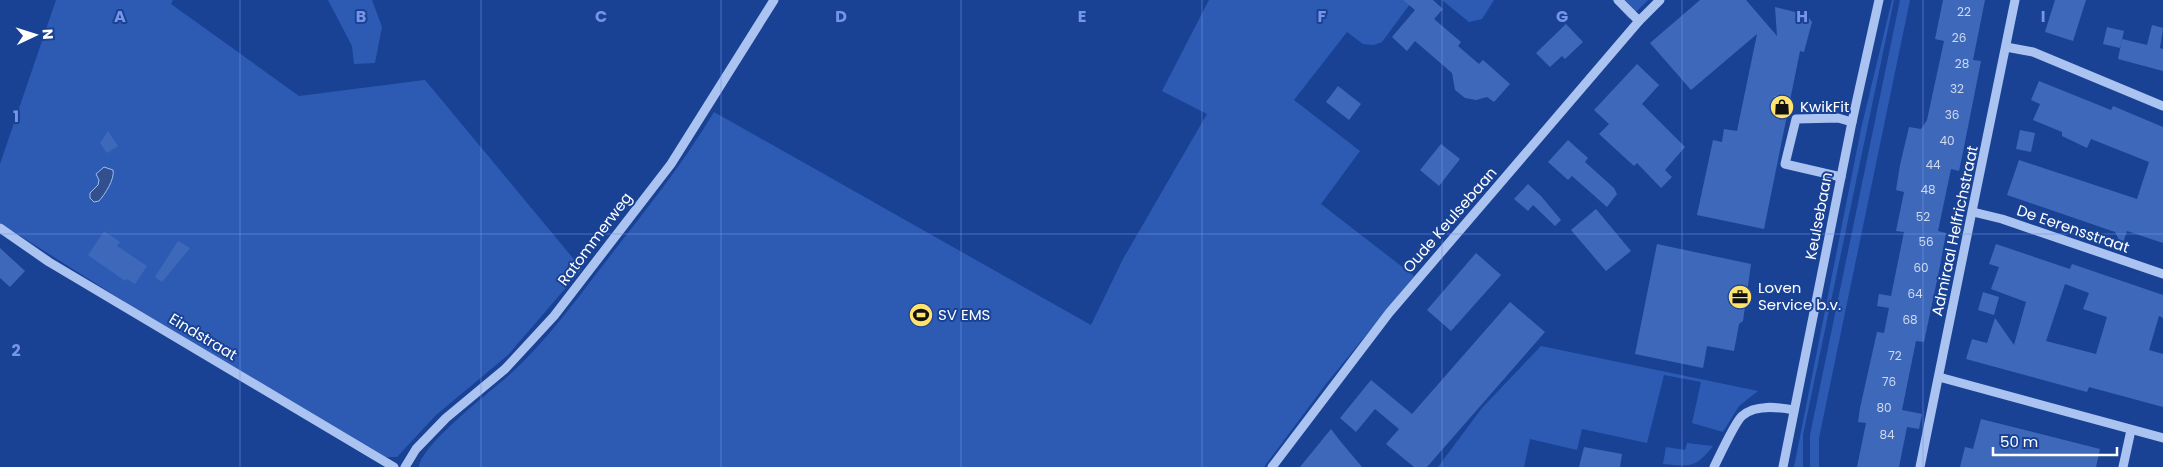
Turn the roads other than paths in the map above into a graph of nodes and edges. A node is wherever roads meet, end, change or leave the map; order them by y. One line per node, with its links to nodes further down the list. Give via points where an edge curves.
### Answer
1 (774, 0): 19 (street, Ratommerweg, via 671,164 559,309 505,369 446,418 416,449)
2 (1618, 0): 6 (street)
3 (1660, 0): 6 (street, Oude Keulsebaan)
4 (1879, 0): 9 (street, Keulsebaan)
5 (2015, 0): 7 (street, Admiraal Helfrichstraat)
6 (1638, 21): 20 (street, Oude Keulsebaan, via 1389,313)
7 (2006, 47): 8 (street, via 2033,52); 11 (street, Admiraal Helfrichstraat)
8 (2163, 106)
9 (1852, 122): 10 (street, Keulsebaan); 10 (street, via 1838,118 1796,119 1785,164)
10 (1841, 176): 15 (street, Keulsebaan)
11 (1973, 212): 13 (street, De Eerensstraat); 14 (street, Admiraal Helfrichstraat)
12 (0, 228): 18 (street, Eindstraat, via 49,262)
13 (2163, 274)
14 (1939, 376): 16 (street); 23 (street, Admiraal Helfrichstraat)
15 (1794, 410): 21 (street, via 1758,408 1742,416); 22 (street, Keulsebaan)
16 (2131, 430): 17 (street); 24 (street)
17 (2163, 438)
18 (394, 467)
19 (405, 467)
20 (1272, 467)
21 (1714, 467)
22 (1783, 467)
23 (1920, 467)
24 (2123, 467)

